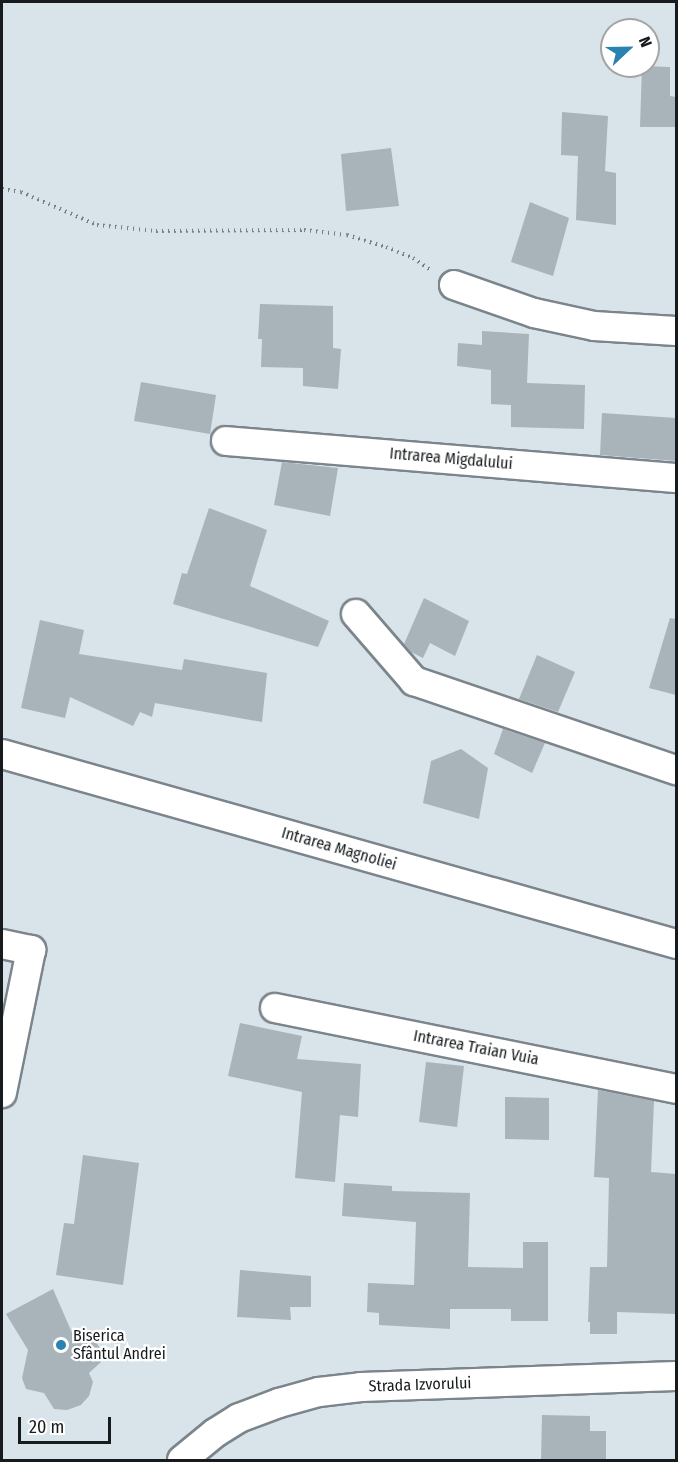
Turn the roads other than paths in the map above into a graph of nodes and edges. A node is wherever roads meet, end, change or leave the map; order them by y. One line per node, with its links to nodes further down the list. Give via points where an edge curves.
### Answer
1 (454, 285): 2 (street, via 534,313 594,326)
2 (676, 331)
3 (226, 441): 4 (street, Intrarea Migdalului)
4 (676, 477)
5 (356, 614): 7 (street, via 414,681)
6 (2, 754): 9 (street, Intrarea Magnoliei)
7 (676, 770)
8 (2, 944): 12 (street, via 31,950)
9 (676, 944)
10 (275, 1008): 11 (street, Intrarea Traian Vuia)
11 (676, 1089)
12 (2, 1093)
13 (676, 1376): 14 (street, Strada Izvorului, via 361,1387 320,1392 279,1402 239,1418)
14 (182, 1461)

